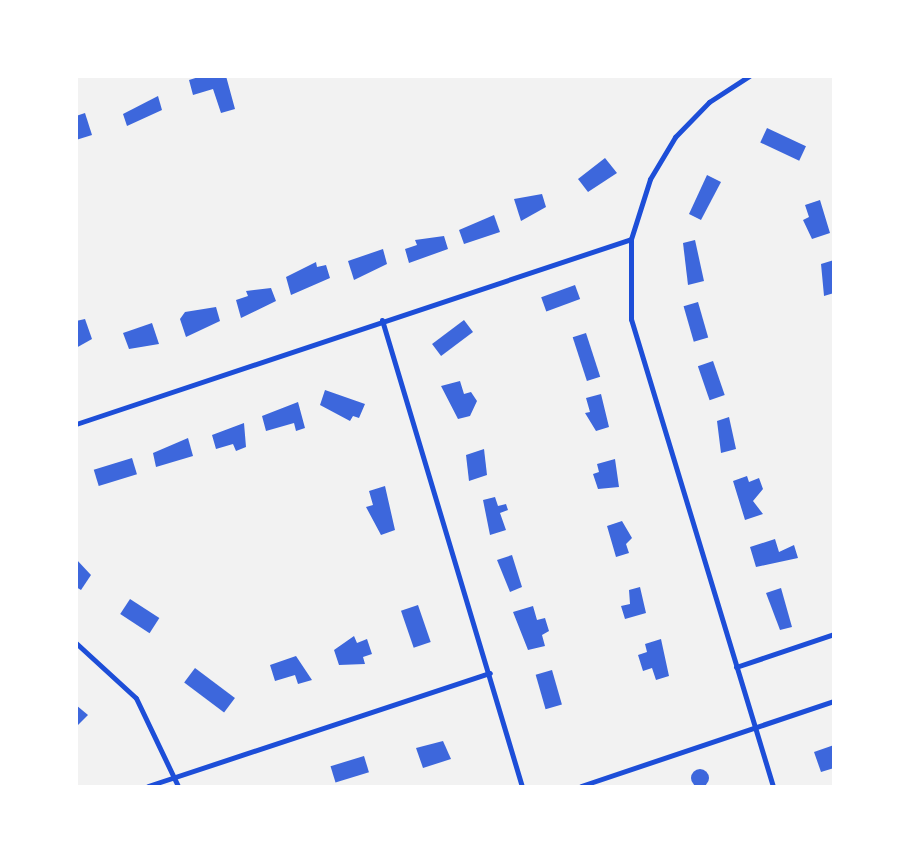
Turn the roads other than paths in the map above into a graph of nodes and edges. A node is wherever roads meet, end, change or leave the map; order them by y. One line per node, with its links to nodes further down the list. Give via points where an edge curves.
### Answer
1 (749, 76): 2 (street, via 709,102 675,137 651,179)
2 (631, 239): 3 (street); 7 (street, via 631,319)
3 (382, 320): 4 (street); 8 (street)
4 (76, 424)
5 (834, 634): 7 (street)
6 (76, 643): 11 (street, via 136,698)
7 (736, 667): 10 (street)
8 (490, 673): 11 (street); 14 (street)
9 (834, 701): 10 (street)
10 (755, 728): 15 (street); 16 (street)
11 (175, 777): 12 (street); 13 (street)
12 (148, 786)
13 (178, 786)
14 (522, 786)
15 (581, 786)
16 (773, 786)

